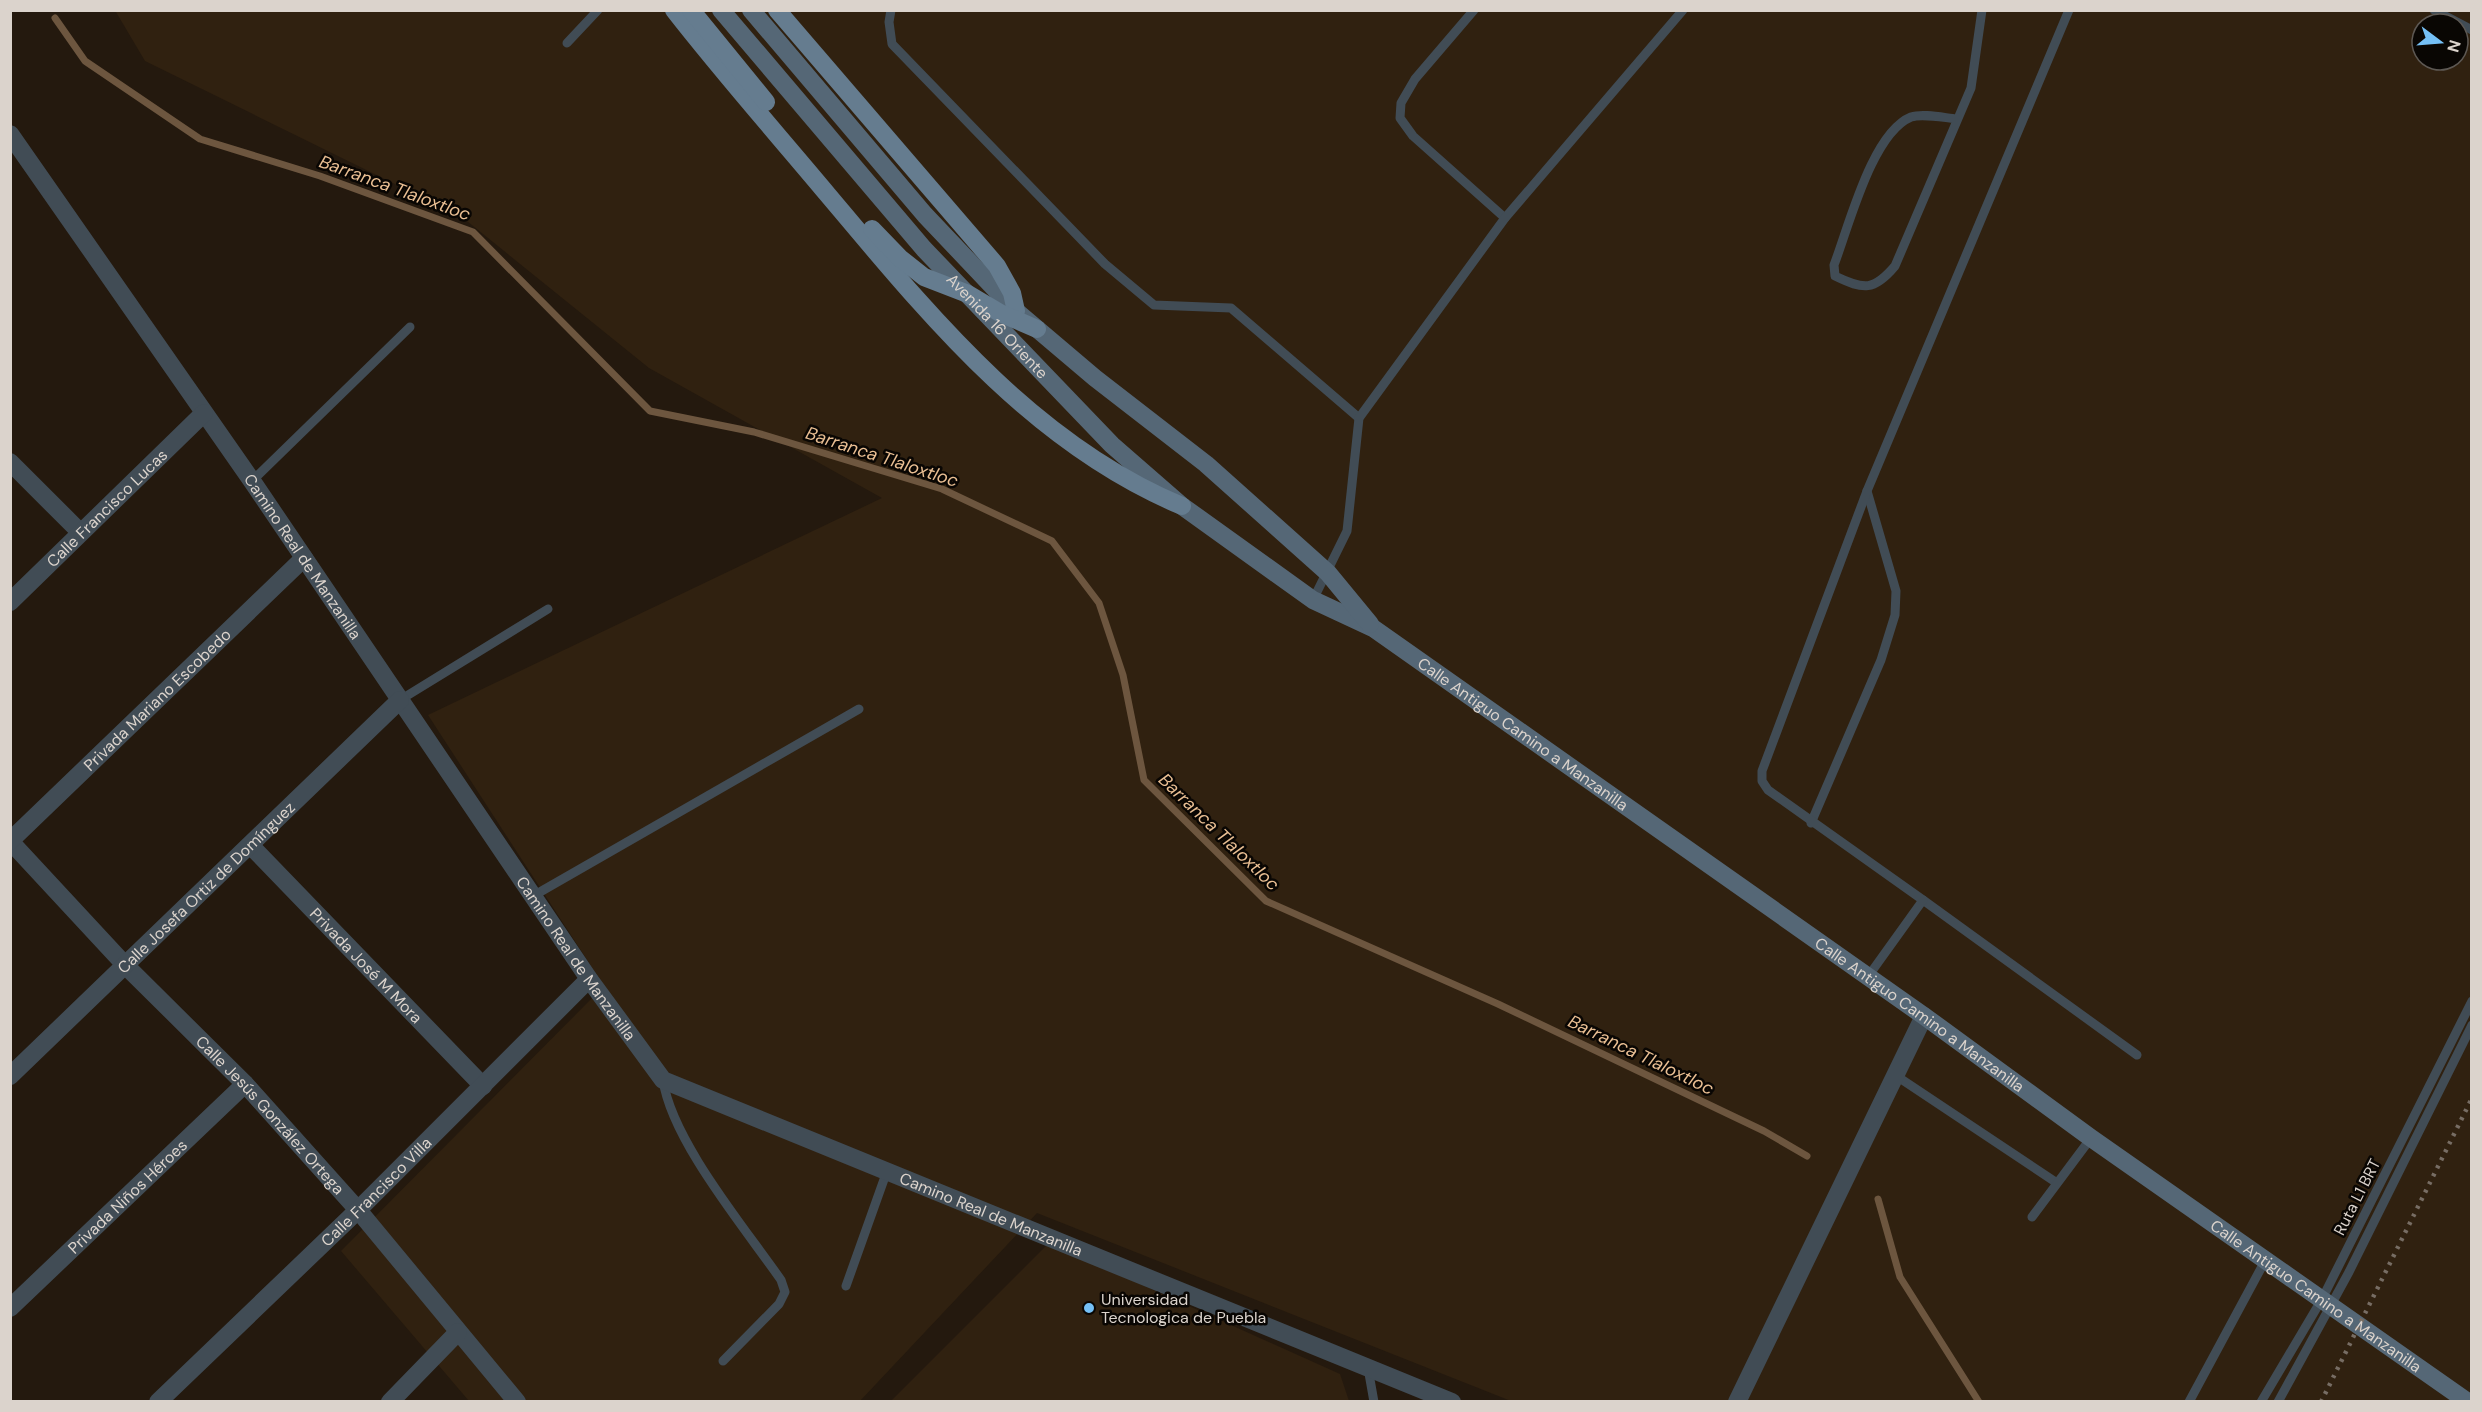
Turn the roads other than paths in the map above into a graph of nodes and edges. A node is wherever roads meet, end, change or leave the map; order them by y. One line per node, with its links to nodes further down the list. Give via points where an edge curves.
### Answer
1 (598, 10): 14 (lane)
2 (674, 10): 27 (main road, via 909,291 1007,392 1115,474)
3 (691, 10): 18 (main road, via 883,242 924,277)
4 (721, 10): 18 (main road, Avenida 16 Oriente, via 924,249)
5 (752, 10): 19 (main road, Avenida 16 Oriente, via 925,215)
6 (777, 10): 19 (main road, via 997,266 1012,293)
7 (891, 10): 23 (lane, via 892,44 1105,264 1154,305 1231,308)
8 (1474, 10): 17 (lane, via 1415,80 1401,103 1400,118 1413,136)
9 (1683, 10): 17 (lane)
10 (1982, 10): 15 (lane, via 1971,88)
11 (2069, 10): 26 (lane)
12 (2434, 10): 13 (lane)
13 (2472, 30)
14 (567, 43)
15 (1958, 119): 15 (lane, via 1914,116 1893,128 1878,148 1834,265 1835,276 1870,287 1883,280 1895,266)
16 (10, 134): 22 (street, Camino Real de Manzanilla)
17 (1505, 218): 23 (lane)
18 (968, 294): 21 (main road); 27 (main road, Avenida 16 Oriente, via 1112,445)
19 (1016, 311): 21 (main road, Avenida 16 Oriente)
20 (410, 327): 25 (lane)
21 (1037, 329): 30 (main road, Avenida 16 Oriente, via 1206,464)
22 (204, 413): 25 (street, Camino Real de Manzanilla); 28 (street, Calle Francisco Lucas)
23 (1359, 418): 30 (lane, via 1347,531)
24 (10, 462): 28 (street)
25 (252, 482): 29 (street, Camino Real de Manzanilla)
26 (1867, 491): 37 (lane, via 1896,591 1895,615 1881,660); 37 (lane, via 1762,771 1762,781 1768,790)
27 (1182, 506): 31 (main road, Avenida 16 Oriente)
28 (80, 532): 32 (street, Calle Francisco Lucas)
29 (304, 558): 35 (street, Camino Real de Manzanilla); 38 (street, Privada Mariano Escobedo)
30 (1328, 573): 31 (lane); 34 (main road, Calle Antiguo Camino a Manzanilla)
31 (1313, 600): 34 (main road, Calle Antiguo Camino a Manzanilla)
32 (10, 602)
33 (548, 609): 35 (lane)
34 (1373, 628): 43 (main road, Calle Antiguo Camino a Manzanilla)
35 (400, 700): 39 (street, Calle Josefa Ortiz de Domínguez); 40 (street, Camino Real de Manzanilla)
36 (859, 709): 40 (lane)
37 (1811, 823): 41 (lane)
38 (10, 841): 42 (street, Calle Jesús González Ortega)
39 (251, 846): 42 (street, Calle Josefa Ortiz de Domínguez); 53 (street, Privada José M Mora)
40 (533, 896): 44 (street, Camino Real de Manzanilla)
41 (1923, 900): 43 (lane); 48 (lane)
42 (126, 966): 50 (street, Calle Josefa Ortiz de Domínguez); 52 (street, Calle Jesús González Ortega)
43 (1867, 978): 46 (main road, Calle Antiguo Camino a Manzanilla)
44 (589, 979): 51 (street, Camino Real de Manzanilla); 53 (street, Calle Francisco Villa)
45 (2472, 1001): 61 (lane, Ruta L1 BRT)
46 (1924, 1016): 49 (street); 54 (main road, Calle Antiguo Camino a Manzanilla)
47 (2472, 1025): 61 (lane, Ruta L1 BRT)
48 (2137, 1055)
49 (1895, 1075): 56 (lane); 71 (street)
50 (10, 1076)
51 (663, 1080): 55 (street, Camino Real de Manzanilla); 64 (lane, via 666,1100 688,1145 781,1280 785,1292 779,1304)
52 (245, 1084): 57 (street, Calle Jesús González Ortega); 62 (street, Privada Niños Héroes)
53 (483, 1086): 57 (street, Calle Francisco Villa)
54 (2091, 1138): 56 (lane); 59 (main road, Calle Antiguo Camino a Manzanilla)
55 (887, 1171): 60 (lane); 65 (street, Camino Real de Manzanilla)
56 (2057, 1183): 58 (lane)
57 (358, 1210): 63 (street, Calle Jesús González Ortega); 66 (street, Calle Francisco Villa)
58 (2032, 1217)
59 (2266, 1258): 61 (main road, Calle Antiguo Camino a Manzanilla); 72 (lane)
60 (846, 1286)
61 (2327, 1302): 73 (lane, Ruta L1 BRT); 74 (lane, Ruta L1 BRT); 75 (main road, Calle Antiguo Camino a Manzanilla)
62 (10, 1308)
63 (458, 1332): 67 (street); 68 (street, Calle Jesús González Ortega)
64 (723, 1362)
65 (1368, 1368): 69 (lane); 70 (street, Camino Real de Manzanilla)
66 (158, 1401)
67 (390, 1401)
68 (518, 1401)
69 (1374, 1401)
70 (1452, 1401)
71 (1737, 1401)
72 (2188, 1401)
73 (2261, 1401)
74 (2278, 1401)
75 (2468, 1401)

